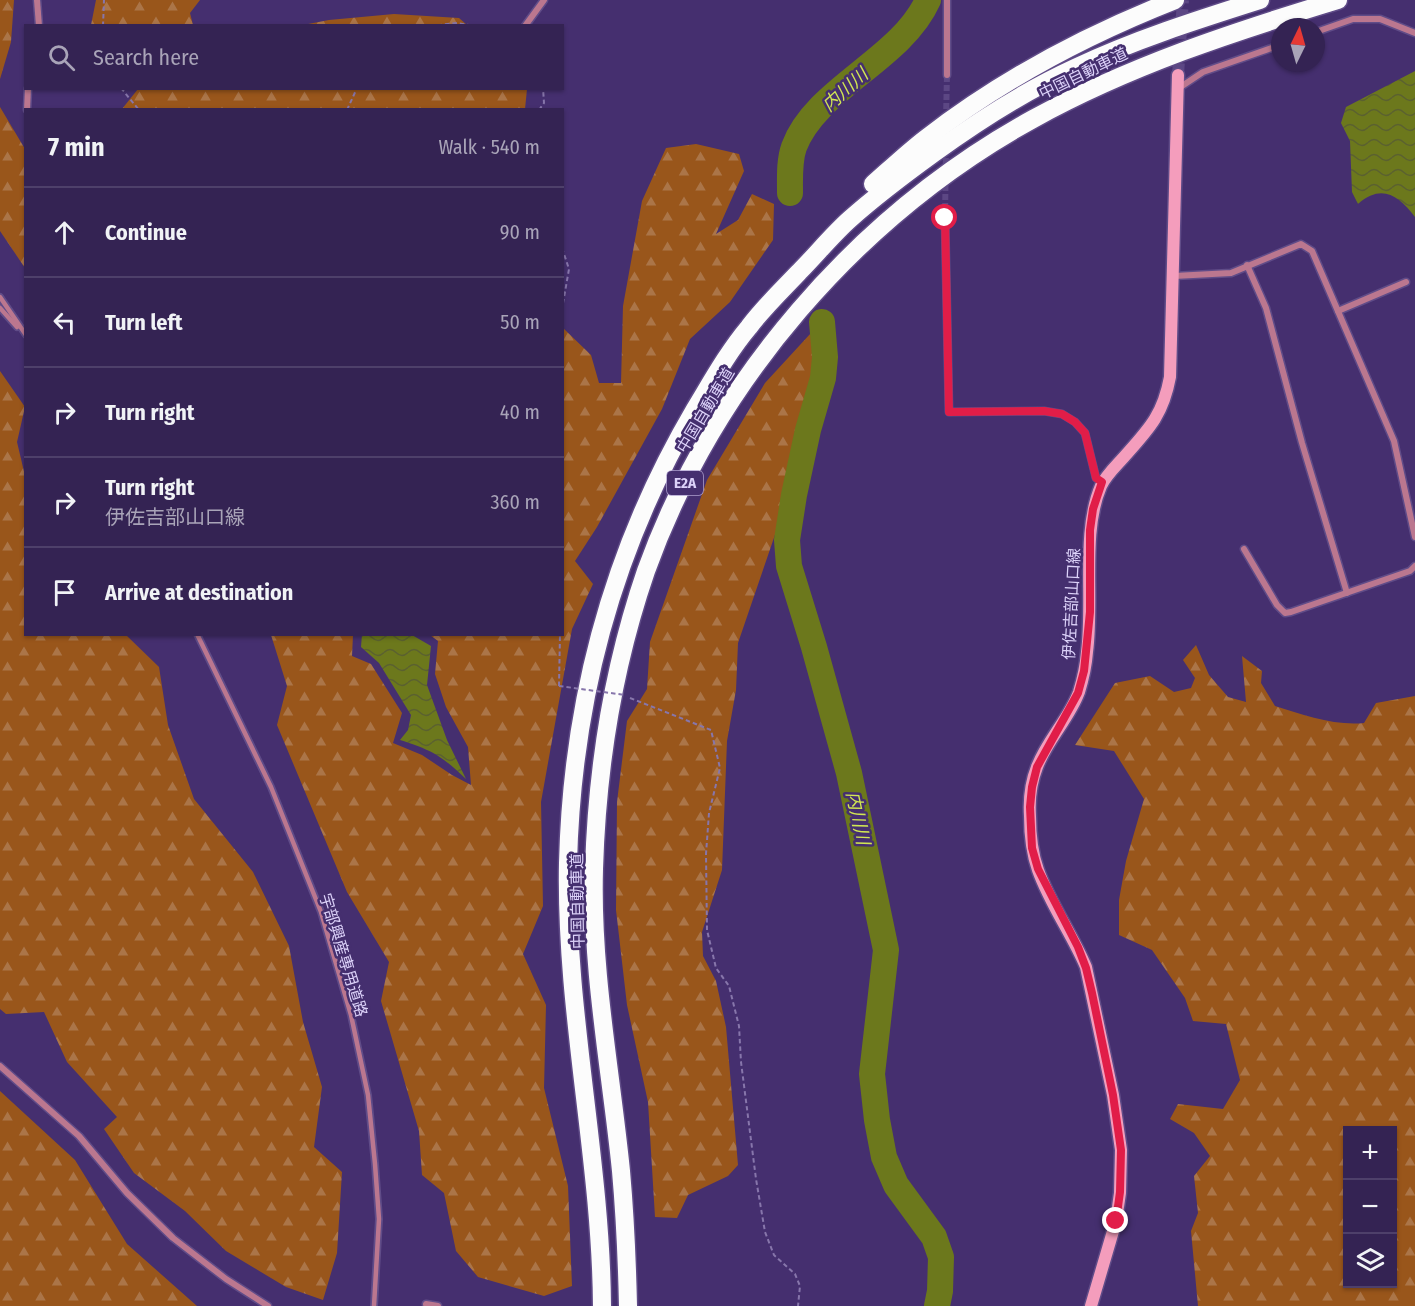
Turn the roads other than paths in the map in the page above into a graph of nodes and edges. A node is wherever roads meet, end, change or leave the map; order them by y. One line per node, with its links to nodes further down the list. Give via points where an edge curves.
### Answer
1 (37, 0): 7 (street)
2 (544, 0): 8 (street)
3 (947, 0): 12 (street)
4 (1175, 0): 23 (highway, via 1040,63 926,138 847,206)
5 (1260, 0): 23 (highway, 中国自動車道 / E2A, via 1183,23 1075,68 1018,97 894,182 848,221)
6 (1338, 0): 39 (highway, 中国自動車道 / E2A, via 1144,65 1029,121 961,164 891,219 819,288 746,378 701,452 648,568 634,610 621,654 599,781 594,910 621,1172)
7 (39, 24)
8 (526, 24)
9 (1325, 29): 10 (street, via 1353,19 1380,19)
10 (1415, 33)
11 (1271, 48): 14 (street, via 1203,72)
12 (947, 75)
13 (1178, 75): 14 (main road, 伊佐吉部山口線)
14 (1178, 89): 19 (main road, 伊佐吉部山口線)
15 (28, 90): 16 (street)
16 (27, 108)
17 (945, 218): 27 (street, via 949,412 1062,414 1085,433 1096,478)
18 (1247, 265): 19 (street, via 1231,273); 24 (street, via 1301,244 1312,251); 31 (street, via 1266,308)
19 (1174, 276): 27 (main road, 伊佐吉部山口線, via 1172,354 1166,397 1160,414)
20 (1406, 282): 24 (street)
21 (0, 297): 25 (lane)
22 (0, 308): 26 (lane)
23 (764, 309): 38 (highway, 中国自動車道 / E2A, via 715,376 644,508 597,642 583,708 571,800 569,909 595,1184)
24 (1338, 311): 28 (street, via 1394,441)
25 (24, 332)
26 (24, 333)
27 (1102, 482): 40 (main road, 伊佐吉部山口線, via 1090,530 1090,612 1084,671 1078,693 1037,767 1030,807 1032,848 1038,869 1086,968 1119,1128 1121,1169 1116,1221)
28 (1415, 537)
29 (1244, 549): 31 (street, via 1285,613)
30 (1415, 566): 31 (street)
31 (1347, 593)
32 (198, 636): 36 (lane, 宇部興産専用道路, via 271,787 321,912 351,1015 368,1095 375,1164 379,1219)
33 (0, 1066): 35 (street, via 79,1136 127,1193 173,1238)
34 (426, 1304): 37 (street)
35 (268, 1306)
36 (375, 1306)
37 (438, 1306)
38 (602, 1306)
39 (628, 1306)
40 (1091, 1306)

